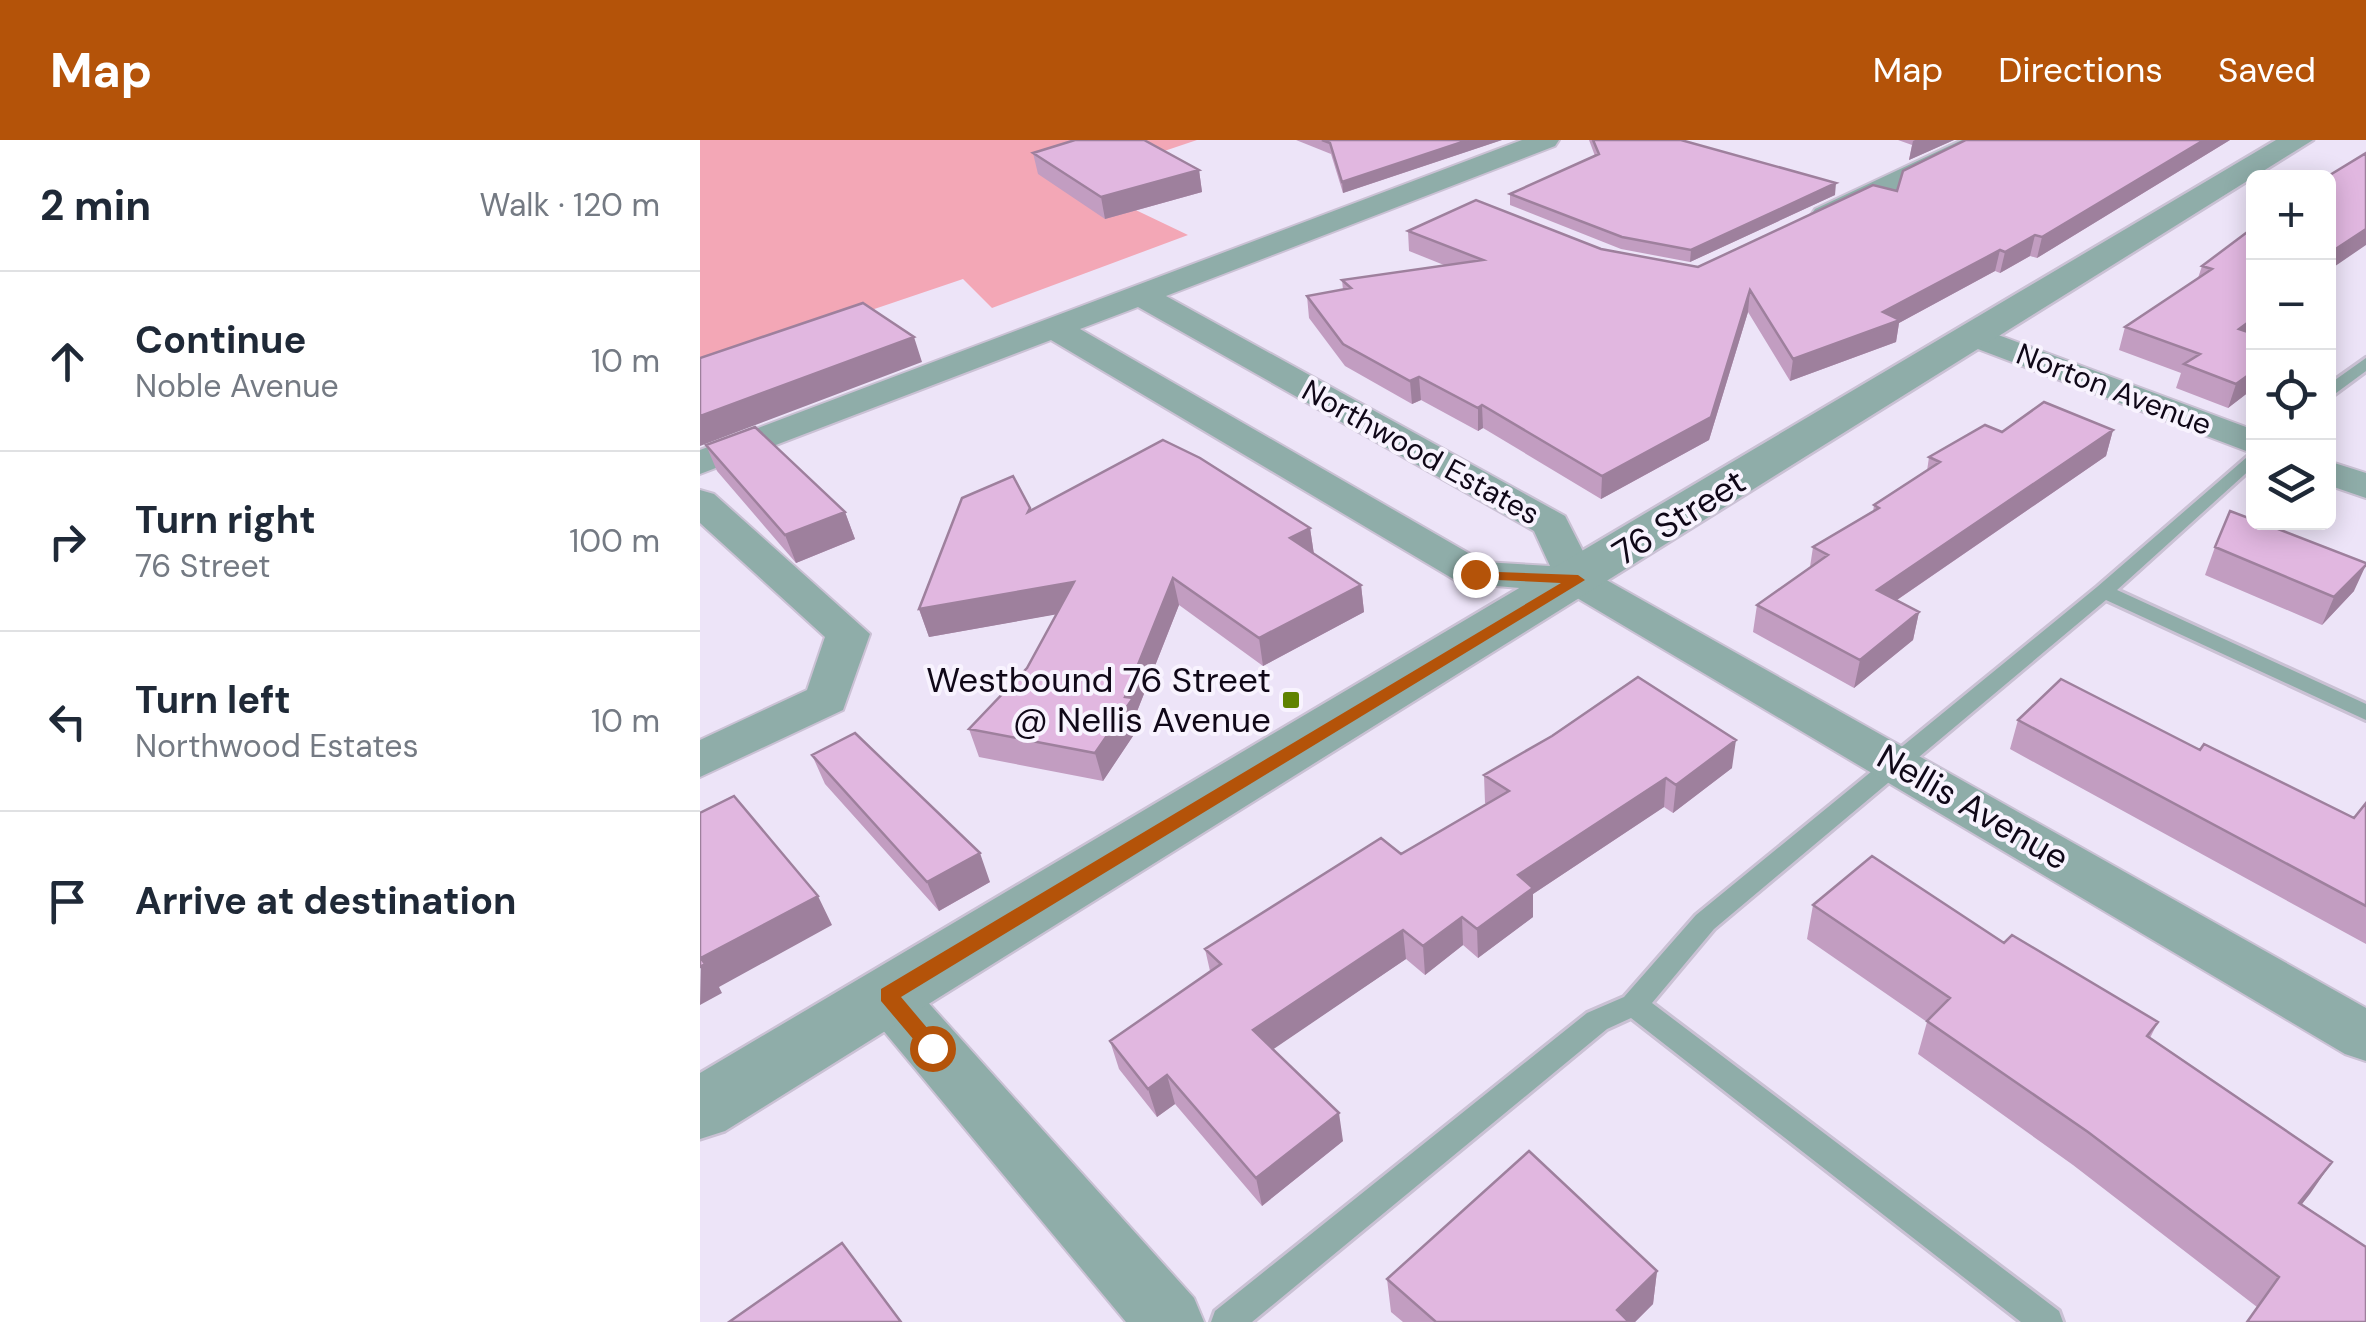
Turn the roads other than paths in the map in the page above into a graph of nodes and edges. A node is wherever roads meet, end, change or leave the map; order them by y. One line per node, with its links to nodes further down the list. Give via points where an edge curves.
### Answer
1 (1546, 140): 4 (street)
2 (1983, 140): 6 (street)
3 (2298, 140): 9 (street, 76 Street)
4 (1426, 186): 5 (street); 7 (street)
5 (1460, 200)
6 (1803, 225)
7 (1141, 294): 8 (street); 18 (street, Northwood Estates, via 1551,524)
8 (1054, 328): 14 (street); 18 (street, Northwood Estates, via 1475,574)
9 (1974, 336): 12 (street, Norton Avenue); 18 (street, 76 Street)
10 (2366, 363): 11 (lane)
11 (2336, 387)
12 (2246, 440)
13 (2246, 463): 19 (lane)
14 (700, 464)
15 (2336, 475): 16 (street)
16 (2366, 486)
17 (700, 502): 21 (street, via 848,634 827,699)
18 (1578, 580): 22 (street, Nellis Avenue); 23 (street, 76 Street)
19 (2104, 591): 20 (lane); 22 (lane)
20 (2366, 713)
21 (700, 760)
22 (1896, 762): 24 (lane, via 1705,922); 25 (street, Nellis Avenue)
23 (888, 995): 26 (street, 76 Street); 27 (street)
24 (1634, 1004): 28 (lane, via 1597,1021); 29 (lane)
25 (2366, 1037)
26 (700, 1110)
27 (1170, 1322)
28 (1228, 1322)
29 (2048, 1322)

